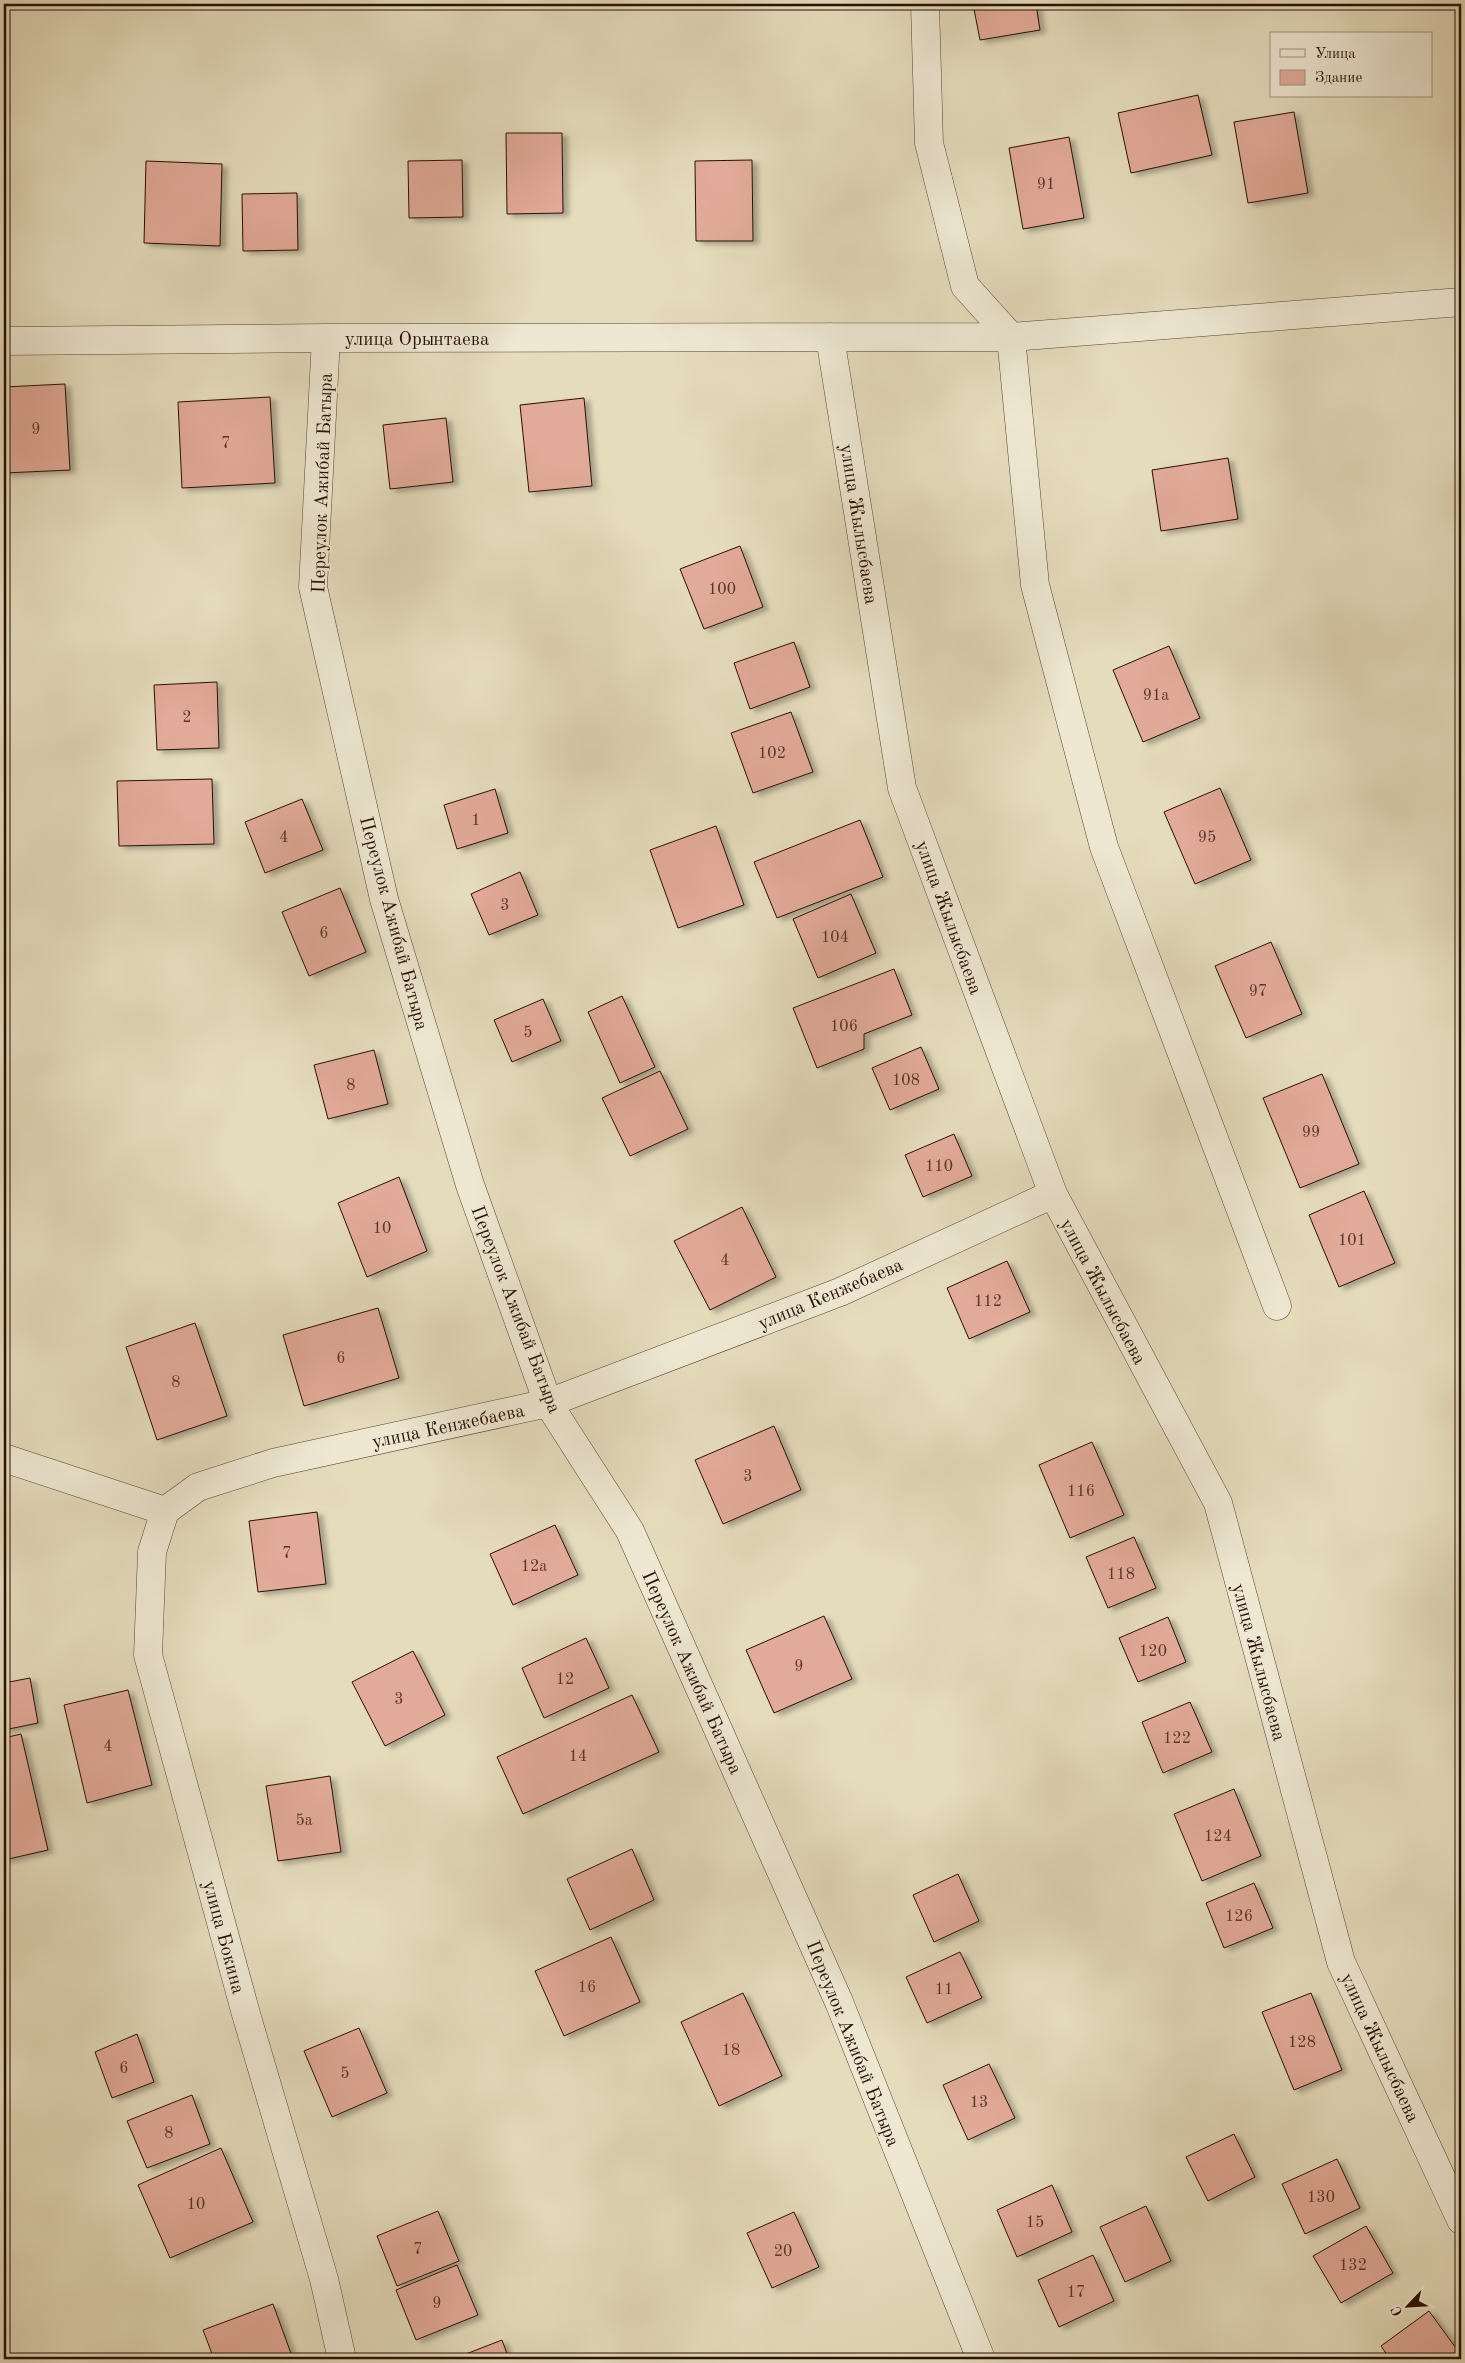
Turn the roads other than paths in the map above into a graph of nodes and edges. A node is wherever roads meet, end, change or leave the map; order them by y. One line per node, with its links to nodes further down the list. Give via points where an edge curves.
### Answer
1 (925, 4): 4 (street, via 930,143 965,286)
2 (1461, 302): 4 (street, улица Орынтаева)
3 (830, 337): 4 (street, улица Орынтаева); 5 (street, улица Орынтаева); 7 (street, улица Жылысбаева, via 902,788)
4 (1012, 337): 8 (street, via 1035,585 1104,848)
5 (326, 338): 6 (street, улица Орынтаева); 9 (street, Переулок Ажибай Батыра, via 313,587 384,899 470,1185)
6 (4, 341)
7 (1053, 1194): 9 (street, улица Кенжебаева, via 840,1292); 12 (street, улица Жылысбаева, via 1218,1502 1341,1962)
8 (1277, 1306)
9 (548, 1403): 11 (street, улица Кенжебаева, via 273,1462 198,1487); 14 (street, Переулок Ажибай Батыра, via 630,1531 839,2002)
10 (4, 1458): 11 (street)
11 (166, 1511): 13 (street, улица Бокина, via 152,1552 148,1655 246,2014 324,2279)
12 (1461, 2220)
13 (342, 2359)
14 (980, 2359)

